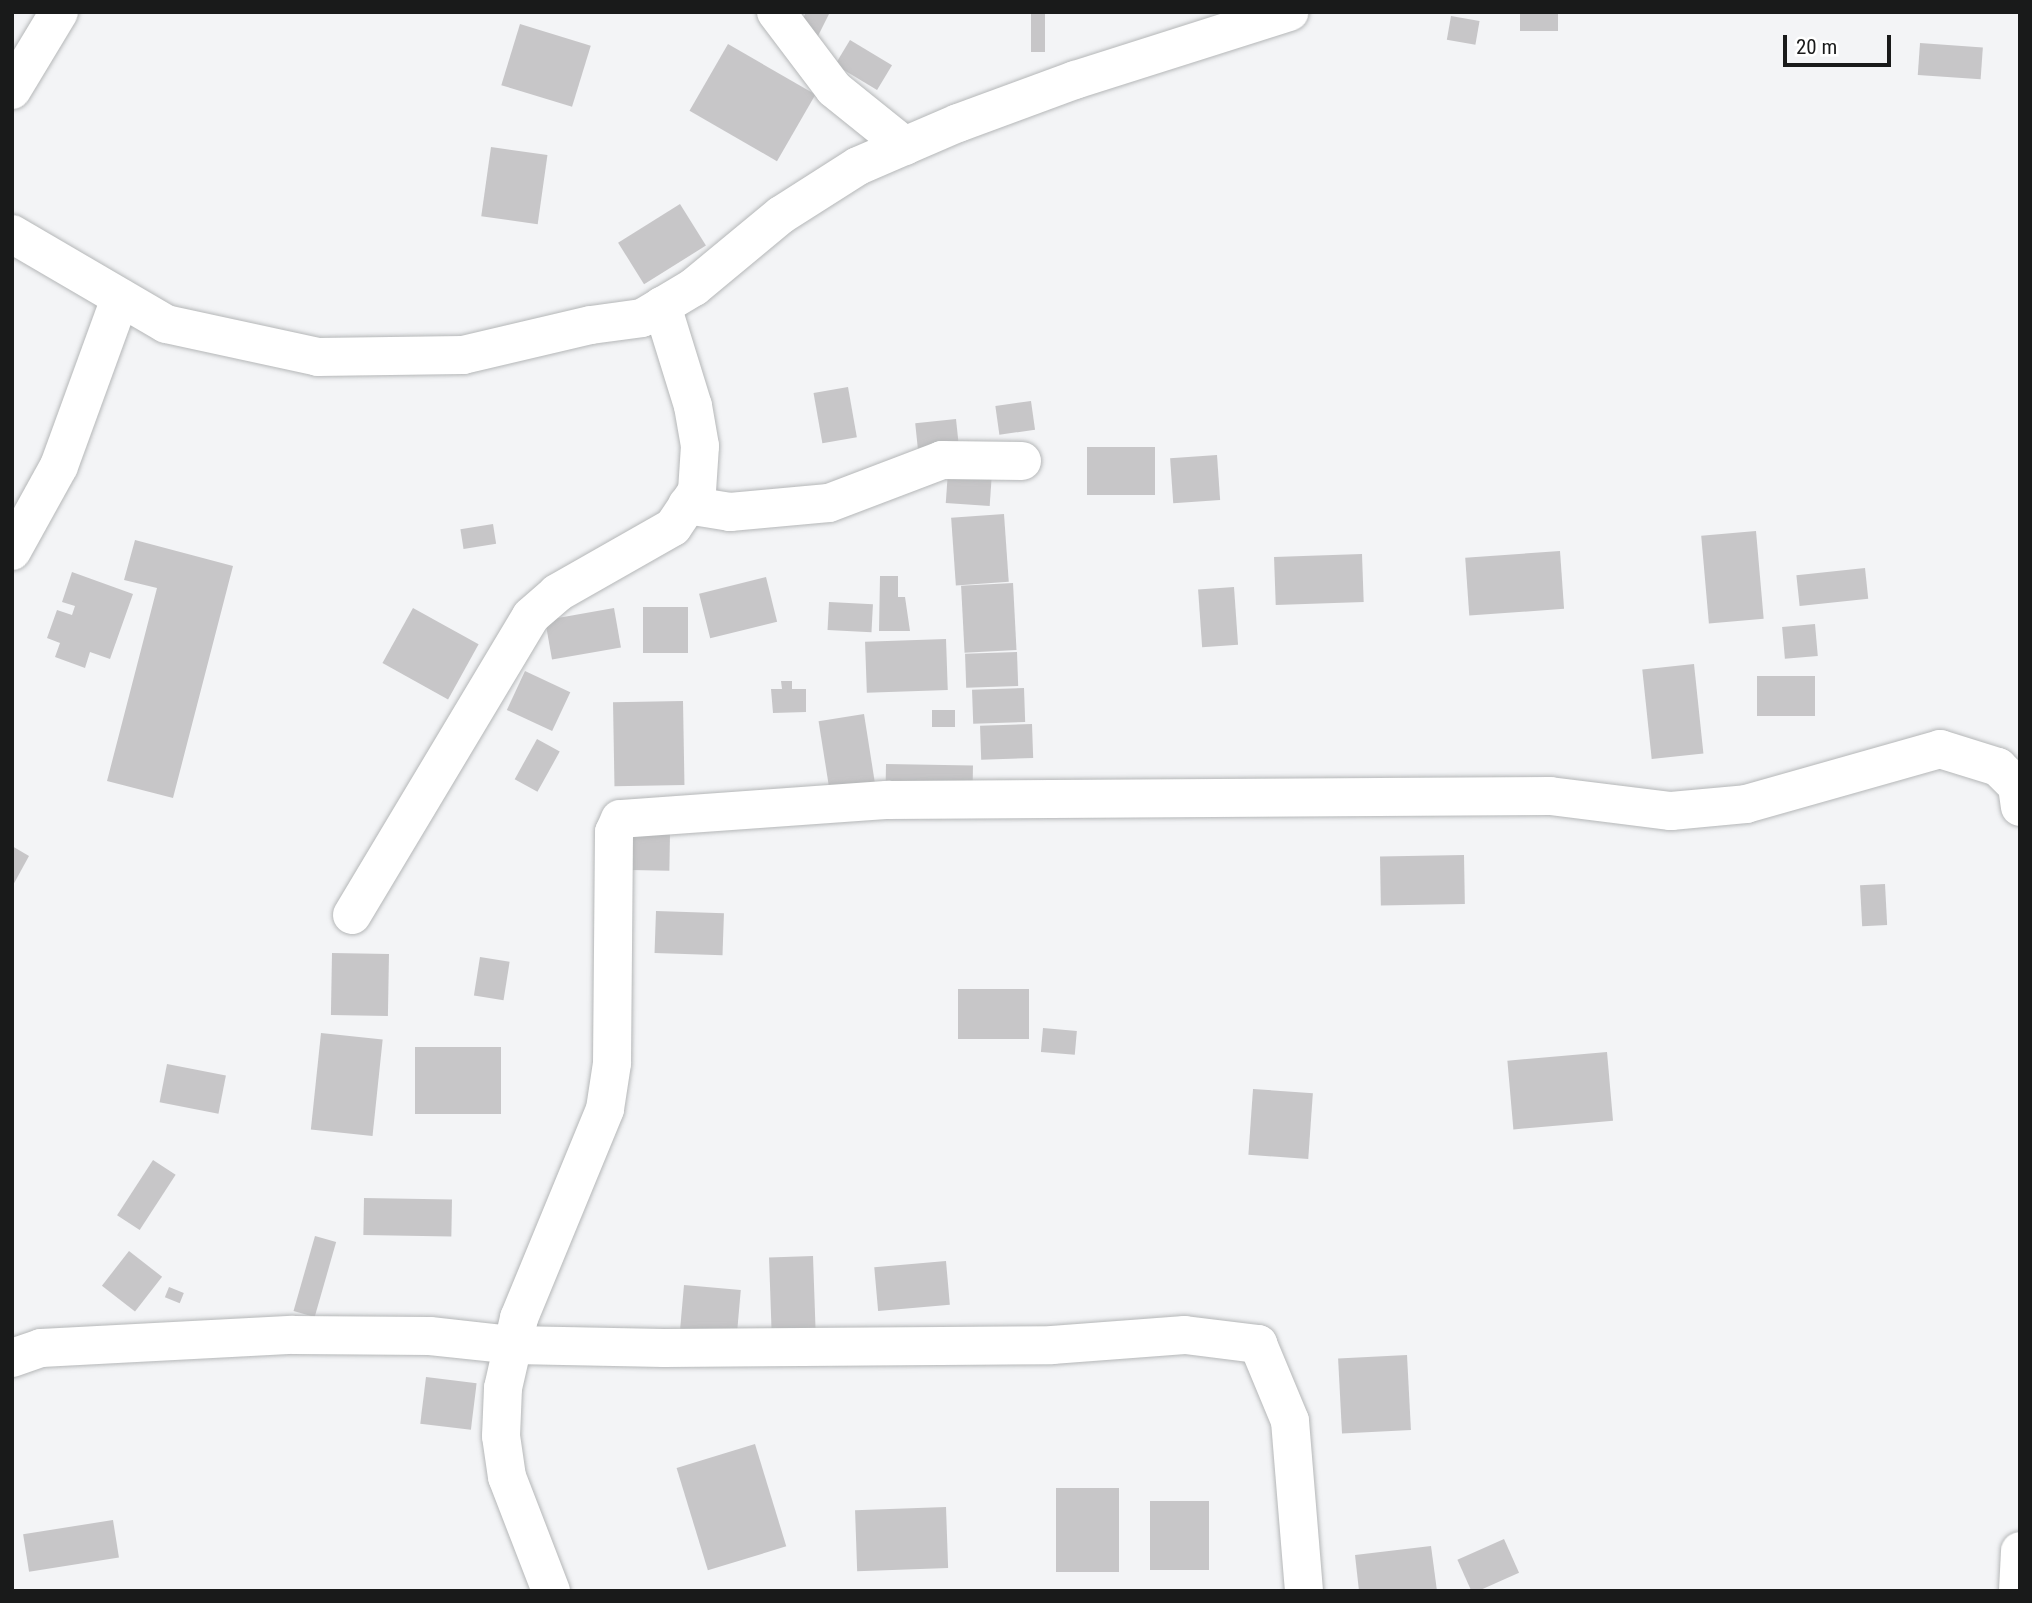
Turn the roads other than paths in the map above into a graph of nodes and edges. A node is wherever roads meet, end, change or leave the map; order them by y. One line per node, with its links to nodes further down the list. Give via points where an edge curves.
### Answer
1 (59, 12): 4 (street)
2 (776, 12): 5 (street, via 834,89)
3 (1289, 12): 5 (street, via 1075,80)
4 (12, 90)
5 (905, 146): 8 (street, via 858,166 781,215 694,287)
6 (12, 234): 7 (street)
7 (120, 298): 8 (street, via 166,324 318,357 463,355 642,318); 11 (street, via 59,466)
8 (662, 306): 10 (street, via 693,406 700,446 696,491)
9 (1022, 461): 10 (street, via 942,460 829,503 730,512)
10 (687, 505): 13 (street, via 673,527 557,593 531,616)
11 (12, 551)
12 (2020, 807): 14 (street, via 2017,786 1998,768 1940,748 1746,804 1671,811 1550,796 928,800 620,819 614,832 612,1063 605,1109 519,1318)
13 (352, 915)
14 (513, 1345): 15 (street, via 430,1336 293,1335 41,1348); 17 (street, via 503,1388 501,1436 507,1477); 18 (street, via 1052,1345 1185,1335 1258,1344 1290,1421)
15 (12, 1358)
16 (2020, 1551): 19 (street)
17 (551, 1591)
18 (1304, 1591)
19 (2018, 1591)

